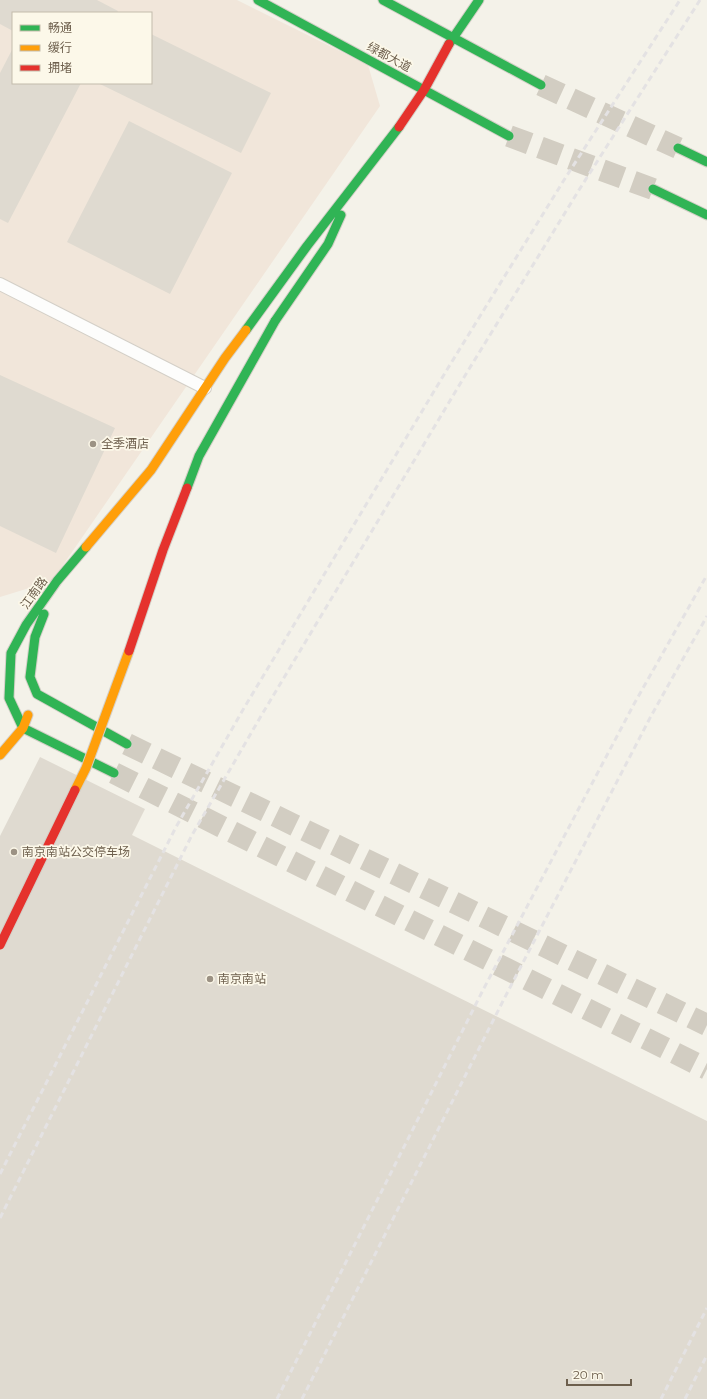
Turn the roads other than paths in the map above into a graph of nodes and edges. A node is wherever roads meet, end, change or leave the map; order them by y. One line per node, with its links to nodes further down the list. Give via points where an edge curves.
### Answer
1 (258, 0): 6 (main road, 绿都大道)
2 (383, 0): 4 (main road)
3 (479, 0): 4 (main road)
4 (453, 38): 5 (main road); 6 (main road)
5 (541, 85)
6 (424, 90): 7 (main road, 绿都大道); 10 (main road)
7 (509, 136)
8 (678, 148): 9 (main road)
9 (707, 162)
10 (354, 186): 14 (main road, via 229,351); 21 (main road, bridge, via 328,244 275,321 199,456 86,768)
11 (653, 189): 12 (main road)
12 (707, 214)
13 (0, 284): 14 (lane)
14 (205, 388): 15 (main road, via 151,470)
15 (57, 581): 16 (main road, 江南路, via 34,637 30,677); 17 (main road, 江南路, via 26,625 11,653 9,698)
16 (34, 701): 17 (main road); 18 (main road)
17 (23, 728): 19 (main road); 20 (main road)
18 (127, 744)
19 (0, 754)
20 (114, 773)
21 (0, 944)

